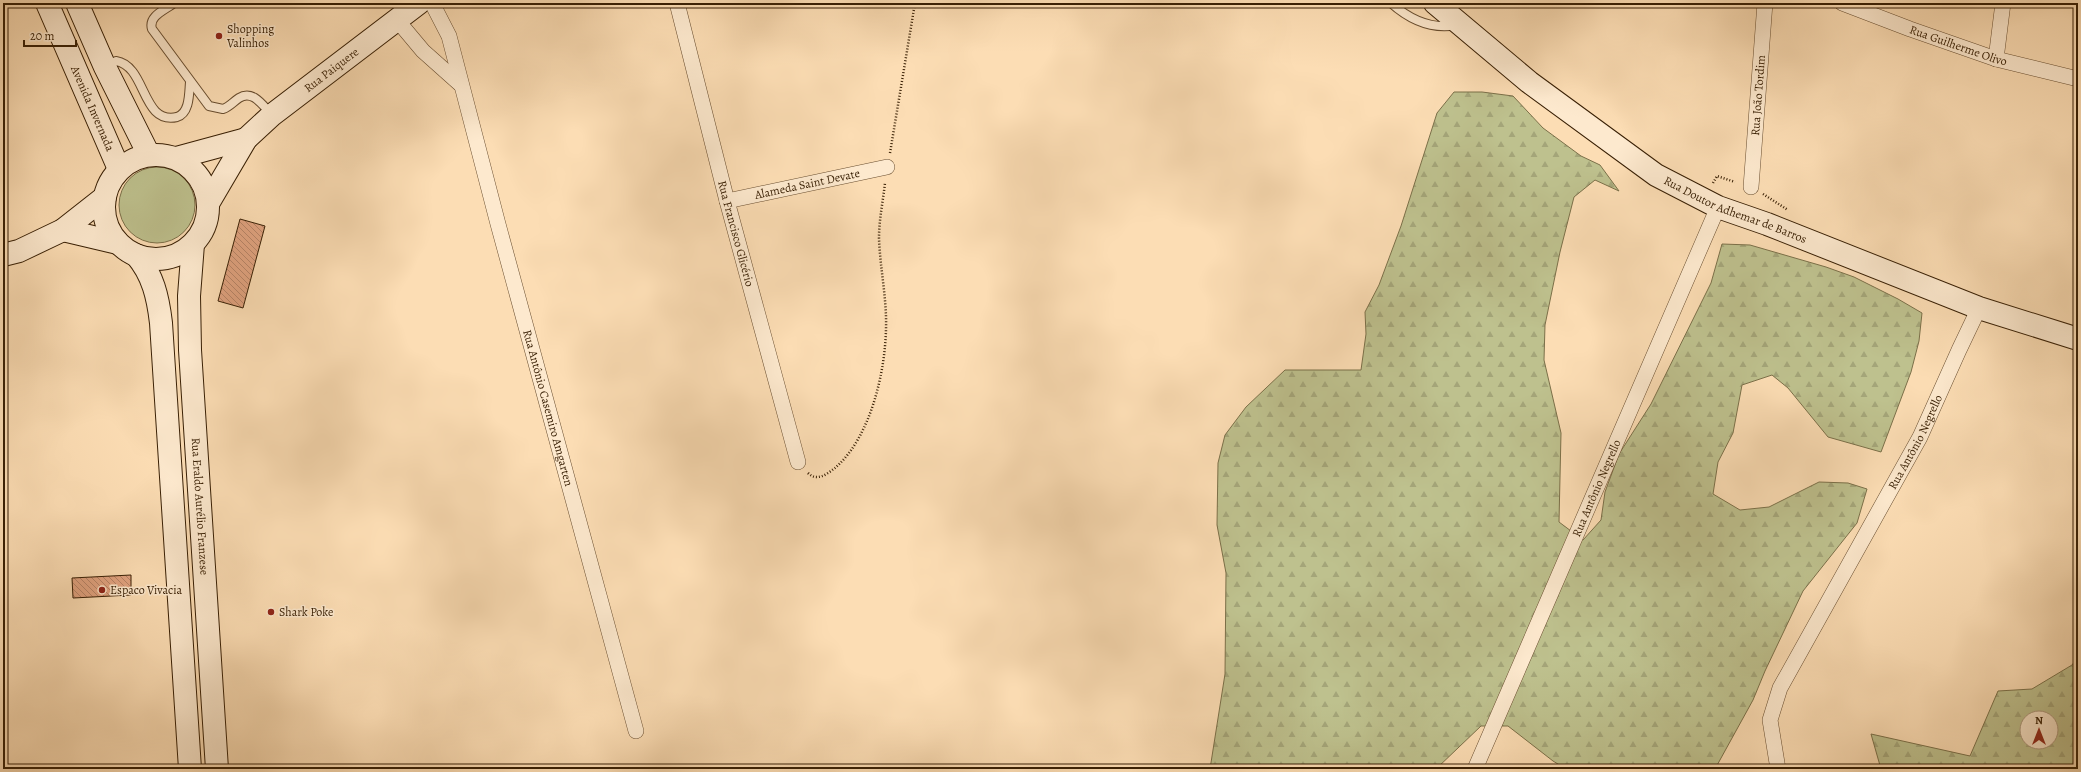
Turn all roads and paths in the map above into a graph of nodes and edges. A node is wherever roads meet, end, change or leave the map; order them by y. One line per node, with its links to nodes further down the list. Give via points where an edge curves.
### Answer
1 (47, 3): 25 (main road, Avenida Invernada)
2 (77, 3): 16 (main road)
3 (174, 3): 18 (lane, via 153,18 152,29)
4 (419, 3): 13 (main road, Rua Paiquere)
5 (432, 3): 19 (street, Rua Antônio Casemiro Amgarten, via 449,36)
6 (677, 3): 28 (street, Rua Francisco Glicério)
7 (915, 3): 24 (path)
8 (1391, 3): 14 (lane, via 1414,20 1447,27)
9 (1435, 3): 14 (main road, Rua Doutor Adhemar de Barros)
10 (1765, 3): 26 (street, Rua João Tordim)
11 (1842, 3): 15 (street, Rua Guilherme Olivo)
12 (2003, 3): 15 (street)
13 (397, 20): 19 (street, via 423,51); 20 (main road, Rua Paiquere)
14 (1460, 24): 30 (main road, Rua Doutor Adhemar de Barros, via 1529,82 1656,175)
15 (1996, 59): 17 (street, Rua Guilherme Olivo)
16 (104, 67): 18 (lane, via 116,61 128,68 153,109 166,118 180,116 185,111); 22 (main road)
17 (2078, 79)
18 (190, 82): 20 (lane, via 213,108 223,109 246,95 254,96)
19 (460, 84): 39 (street, Rua Antônio Casemiro Amgarten)
20 (272, 115): 21 (main road, Rua Paiquere)
21 (246, 139): 23 (main road, Rua Paiquere); 29 (main road, Rua Paiquere)
22 (149, 155): 23 (main road); 25 (main road)
23 (176, 158): 29 (main road, via 188,165 198,176)
24 (887, 167): 28 (street, Alameda Saint Devate); 38 (path, via 879,237 886,328 885,353 876,395 864,427 846,458 826,475 818,477 811,475)
25 (119, 169): 27 (main road)
26 (1751, 187): 30 (path, via 1717,176 1712,184 1719,189)
27 (104, 197): 31 (main road); 32 (main road, via 106,222)
28 (727, 201): 38 (street, Rua Francisco Glicério)
29 (209, 202): 33 (main road, via 208,217 202,232)
30 (1713, 205): 36 (main road, Rua Doutor Adhemar de Barros); 42 (street, Rua Antônio Negrello)
31 (63, 230): 32 (main road); 34 (main road, via 19,251)
32 (118, 243): 35 (main road)
33 (193, 244): 35 (main road, via 176,255 163,258); 41 (main road, Rua Eraldo Aurélio Franzese, via 189,296 190,350)
34 (3, 255)
35 (136, 255): 40 (main road, via 146,267 159,302)
36 (1980, 308): 37 (main road, Rua Doutor Adhemar de Barros); 43 (street, Rua Antônio Negrello, via 1920,437 1780,688 1770,720)
37 (2078, 339)
38 (798, 462)
39 (636, 731)
40 (190, 769)
41 (217, 769)
42 (1475, 769)
43 (1778, 769)

